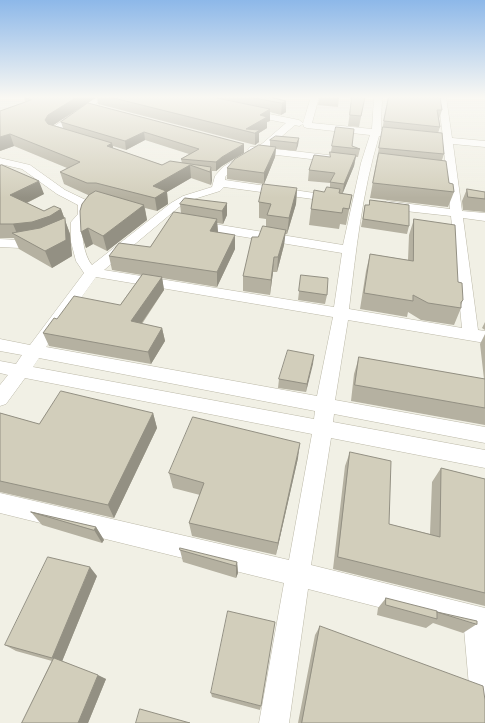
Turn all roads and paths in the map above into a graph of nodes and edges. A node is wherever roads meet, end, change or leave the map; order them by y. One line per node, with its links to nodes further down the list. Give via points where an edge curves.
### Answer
1 (56, 131): 8 (street, via 59,134)
2 (282, 131): 12 (street)
3 (364, 131): 5 (street)
4 (447, 131): 9 (street)
5 (376, 132): 6 (street); 20 (street, via 366,163)
6 (400, 135)
7 (424, 138): 9 (street)
8 (81, 139)
9 (448, 141): 10 (street); 16 (street)
10 (485, 144)
11 (243, 147): 12 (street)
12 (257, 150): 13 (street); 17 (street, via 233,164)
13 (343, 160)
14 (0, 161): 18 (street, via 28,167 59,191)
15 (412, 168): 16 (street)
16 (451, 172): 22 (street)
17 (217, 178): 20 (street); 24 (street, via 216,189 186,198 175,205)
18 (80, 201): 19 (street); 25 (street, via 84,203 86,210)
19 (95, 201)
20 (367, 203): 22 (street); 28 (street)
21 (145, 214): 24 (street)
22 (457, 214): 23 (street); 31 (street)
23 (485, 217)
24 (166, 219): 29 (street)
25 (78, 221): 27 (street, via 58,233 20,244); 29 (street, via 78,249 85,266)
26 (184, 223): 28 (street)
27 (0, 243)
28 (349, 250): 30 (street)
29 (92, 272): 30 (street); 33 (street)
30 (342, 315): 31 (street); 37 (street)
31 (478, 336)
32 (0, 345): 33 (street)
33 (34, 352): 35 (street); 37 (street)
34 (0, 367): 35 (street)
35 (20, 371): 36 (street); 38 (street)
36 (0, 398)
37 (325, 404): 38 (street); 39 (street)
38 (323, 428): 40 (street); 42 (street)
39 (485, 435)
40 (485, 459)
41 (0, 503): 42 (street)
42 (298, 574): 43 (street); 45 (street)
43 (480, 619): 44 (street)
44 (485, 709)
45 (274, 723)

